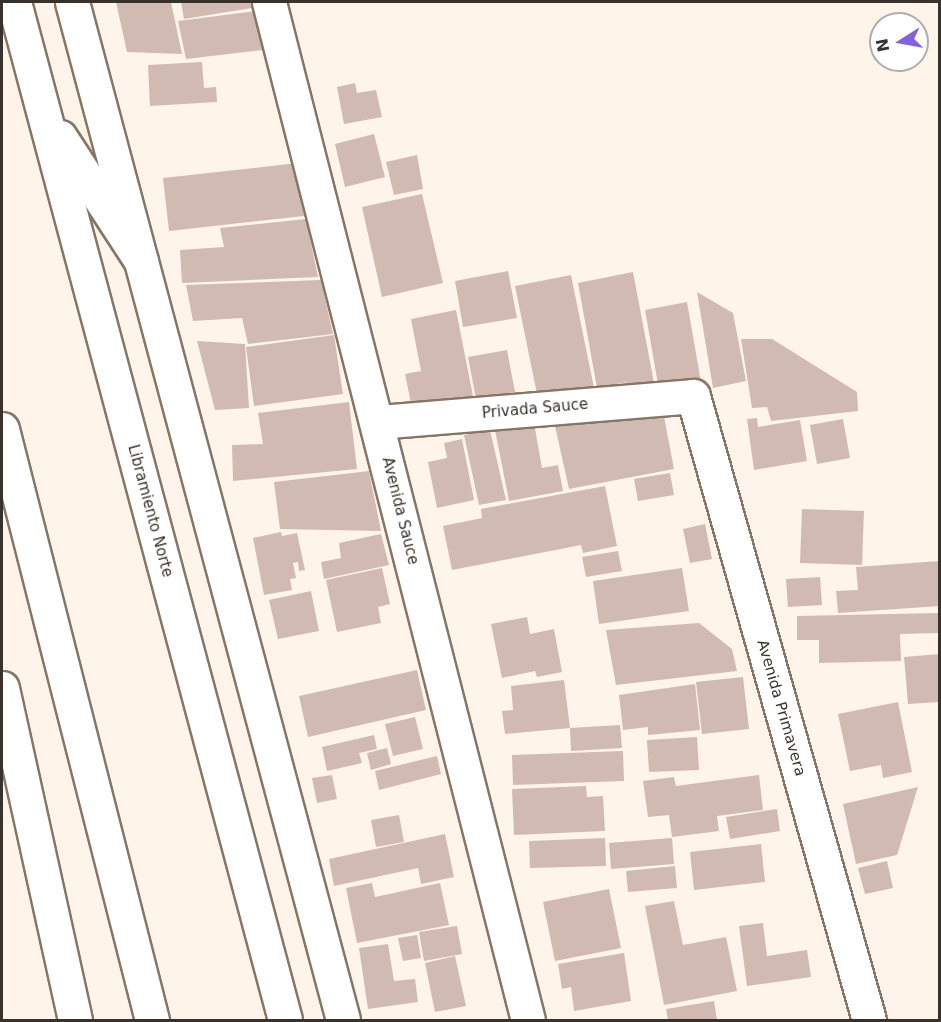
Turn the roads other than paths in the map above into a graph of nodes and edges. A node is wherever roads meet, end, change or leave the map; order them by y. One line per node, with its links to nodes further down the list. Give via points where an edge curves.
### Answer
1 (14, 2): 4 (main road, Libramiento Norte)
2 (72, 2): 5 (main road)
3 (269, 2): 7 (main road, Avenida Sauce)
4 (45, 114): 5 (main road); 12 (main road, Libramiento Norte)
5 (141, 261): 13 (main road)
6 (693, 396): 7 (main road, Privada Sauce); 15 (main road, Avenida Primavera)
7 (378, 423): 14 (main road, Avenida Sauce)
8 (2, 429): 11 (main road)
9 (2, 688): 10 (main road)
10 (75, 1020)
11 (152, 1020)
12 (285, 1020)
13 (343, 1020)
14 (528, 1020)
15 (869, 1020)

